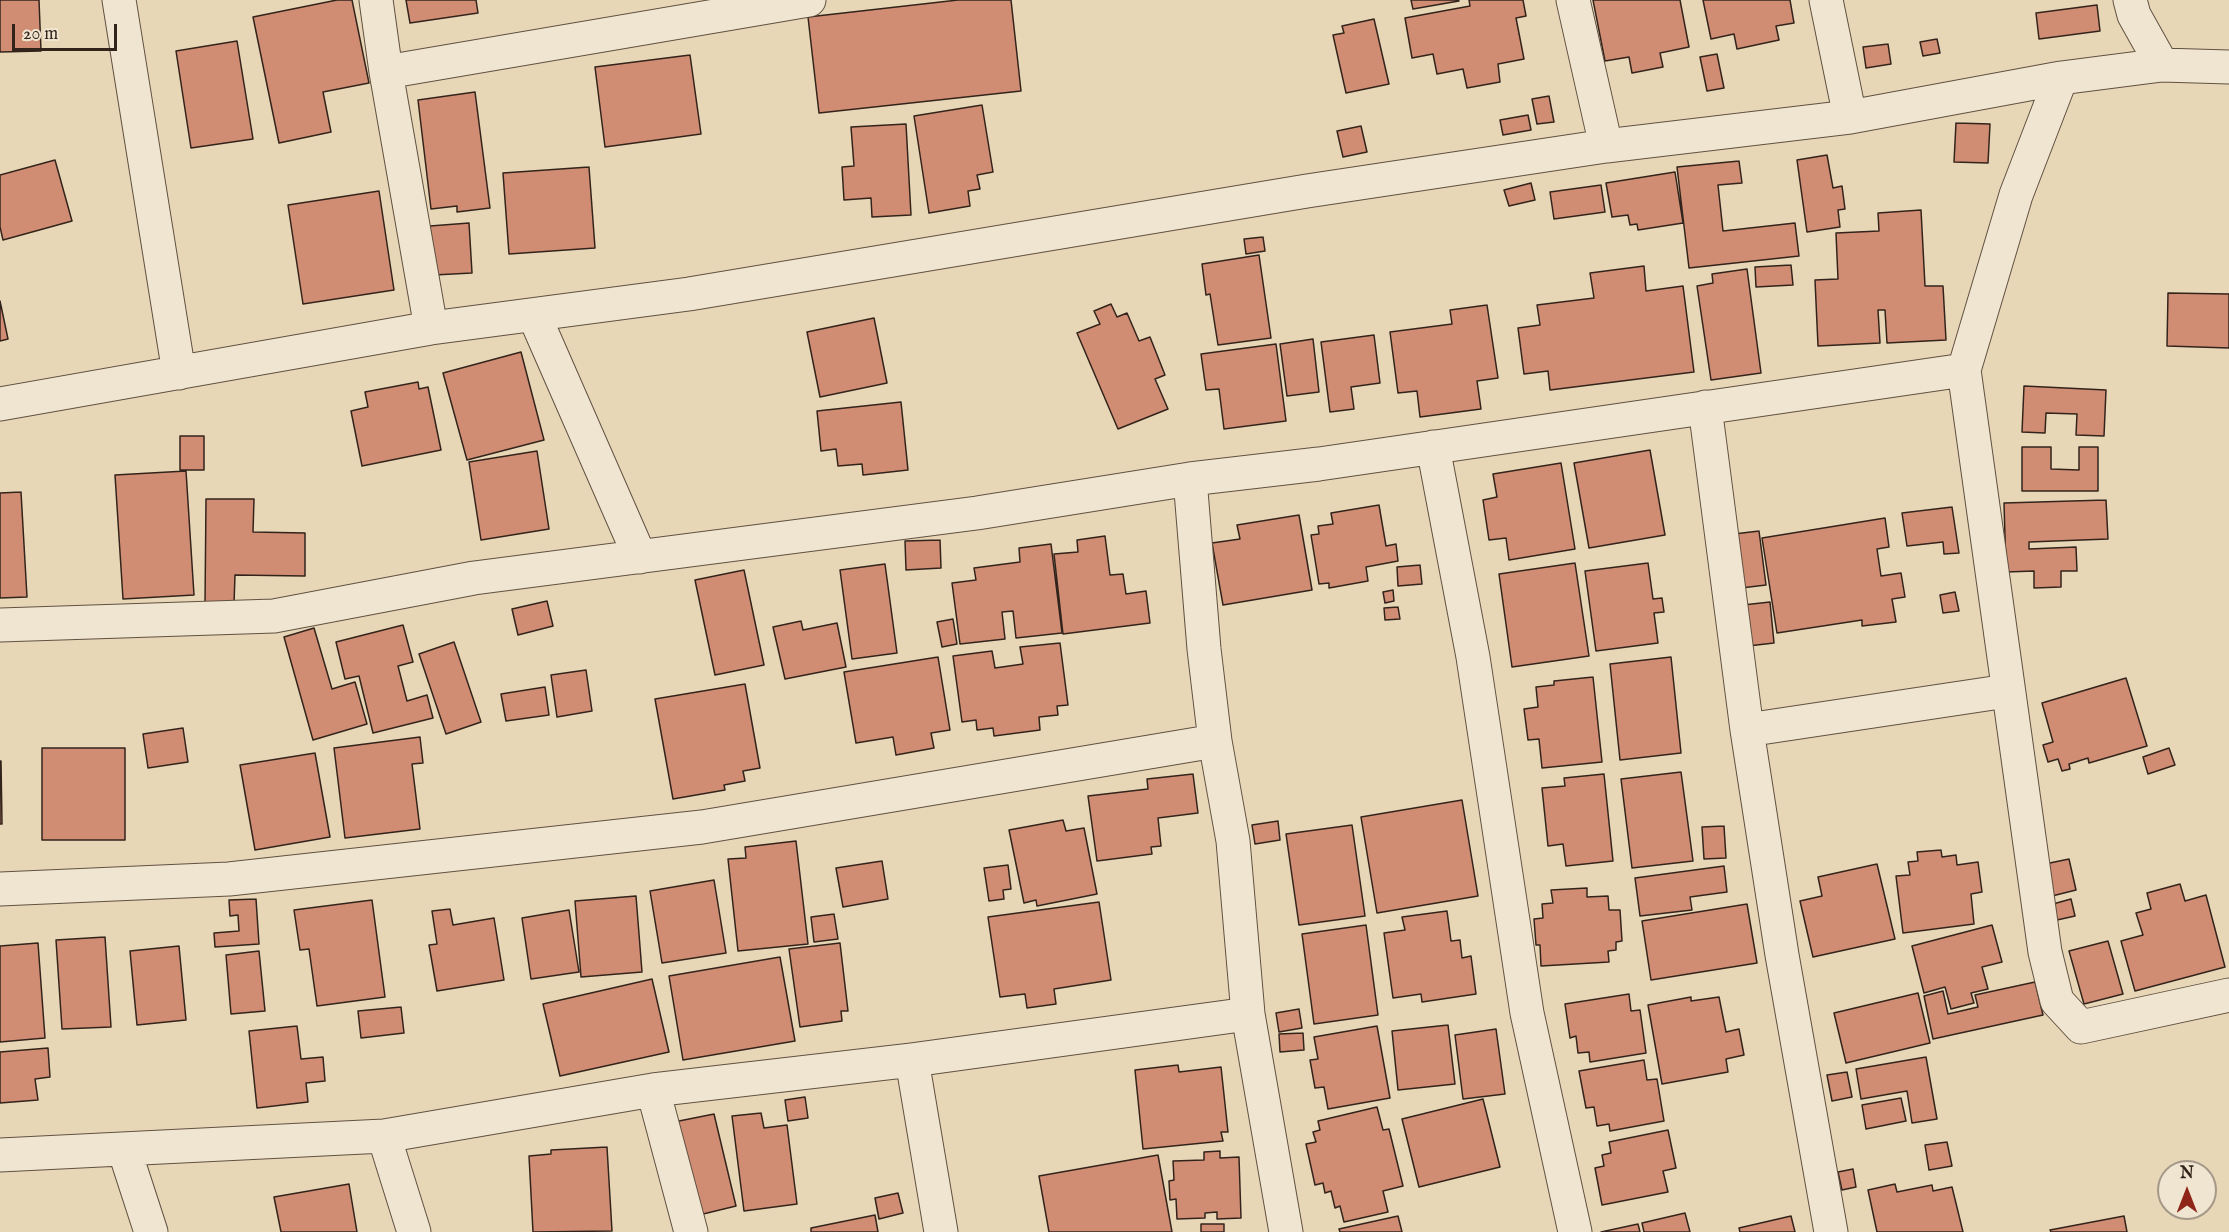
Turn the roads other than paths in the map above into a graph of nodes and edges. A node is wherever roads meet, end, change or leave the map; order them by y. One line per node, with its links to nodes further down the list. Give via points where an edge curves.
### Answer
1 (119, 0): 16 (street)
2 (376, 0): 9 (street)
3 (809, 0): 9 (street)
4 (1573, 0): 12 (street)
5 (1826, 0): 11 (street)
6 (2130, 0): 7 (street, via 2134,15)
7 (2162, 65): 8 (street); 10 (street)
8 (2229, 67)
9 (386, 72): 14 (street)
10 (2061, 78): 11 (street); 15 (street, via 2016,195)
11 (1850, 117): 12 (street)
12 (1606, 146): 13 (street, via 1307,191 689,294)
13 (534, 315): 14 (street); 21 (street)
14 (431, 328): 16 (street)
15 (1964, 370): 18 (street); 23 (street)
16 (179, 373): 17 (street)
17 (0, 404)
18 (1705, 407): 19 (street); 24 (street)
19 (1433, 447): 20 (street); 39 (street, via 1473,657 1527,1013)
20 (1190, 479): 21 (street, via 977,513); 25 (street)
21 (640, 557): 22 (street, via 474,578 274,616)
22 (0, 625)
23 (2007, 691): 24 (street); 27 (street, via 2045,952 2057,1001 2081,1027)
24 (1747, 730): 40 (street)
25 (1215, 741): 26 (street, via 702,827 229,879); 28 (street, via 1233,841)
26 (0, 889)
27 (2229, 995)
28 (1248, 1014): 29 (street); 38 (street)
29 (912, 1060): 30 (street); 37 (street)
30 (653, 1090): 31 (street); 36 (street)
31 (384, 1136): 32 (street); 35 (street)
32 (124, 1149): 33 (street); 34 (street)
33 (0, 1155)
34 (151, 1232)
35 (414, 1232)
36 (692, 1232)
37 (941, 1232)
38 (1286, 1232)
39 (1575, 1232)
40 (1831, 1232)

